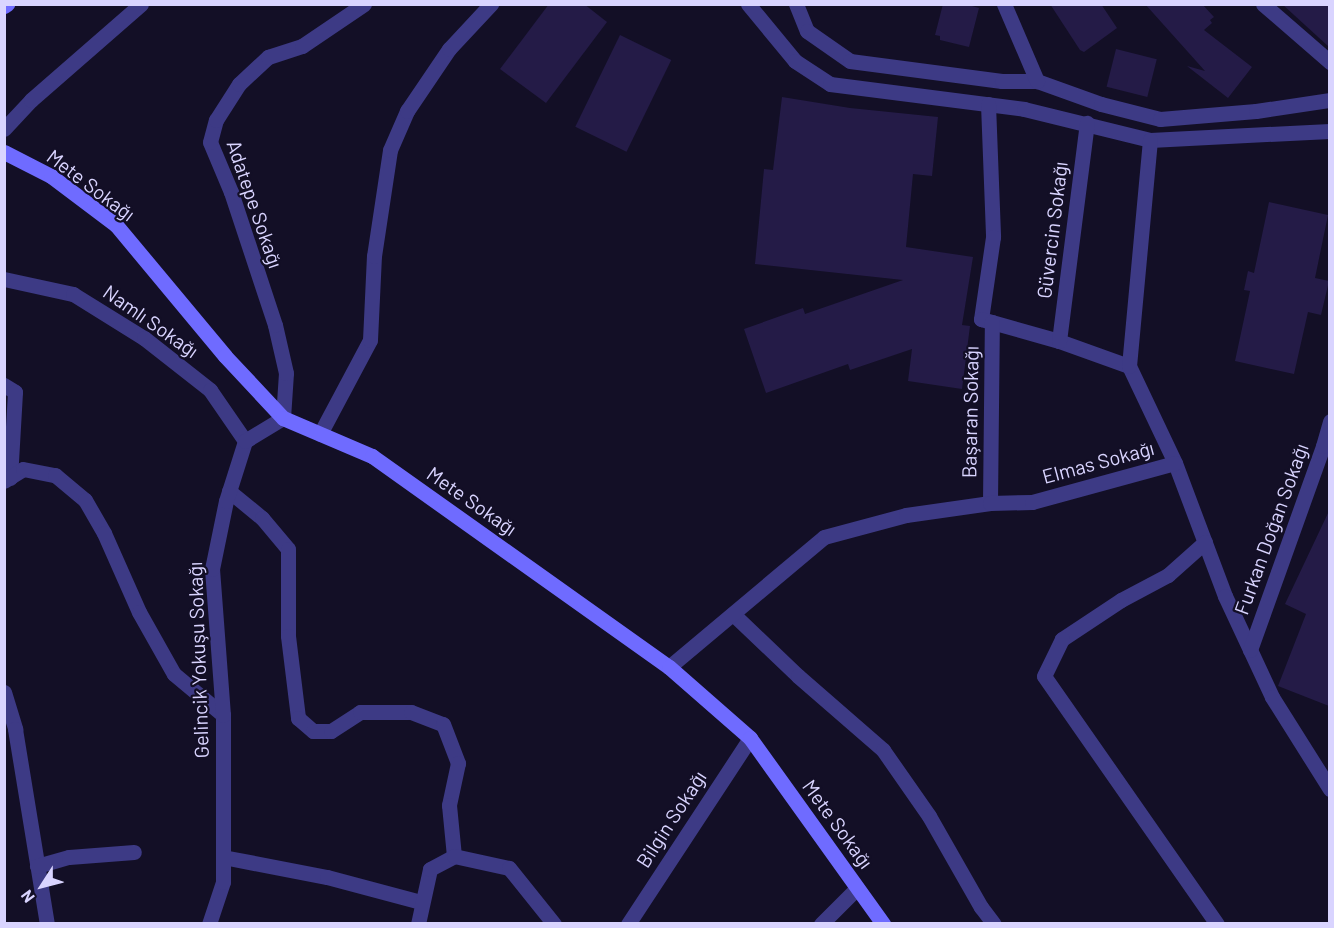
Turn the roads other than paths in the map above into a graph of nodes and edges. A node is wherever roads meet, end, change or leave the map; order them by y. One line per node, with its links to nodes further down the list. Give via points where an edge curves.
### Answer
1 (141, 4): 13 (street, via 31,100)
2 (364, 4): 22 (street, Adatepe Sokağı, via 302,46 268,57 239,84 216,120 210,142 231,192 274,326 286,373)
3 (491, 4): 24 (street, via 449,49 406,111 390,150 374,256 370,340)
4 (748, 4): 11 (street, via 795,61 830,84)
5 (796, 4): 9 (street, via 807,31 850,61 1002,81)
6 (1004, 4): 9 (street)
7 (1263, 4): 8 (street)
8 (1329, 62)
9 (1037, 81): 10 (street, via 1101,104 1160,119)
10 (1329, 100)
11 (988, 104): 12 (street); 18 (street, Başaran Sokağı, via 993,237)
12 (1087, 123): 15 (street); 19 (street, Güvercin Sokağı)
13 (4, 129)
14 (1329, 131): 15 (street)
15 (1150, 140): 20 (street)
16 (4, 152): 22 (main road, Mete Sokağı, via 51,176 116,225 225,356)
17 (4, 279): 25 (street, Namlı Sokağı, via 73,294 144,338 210,390)
18 (987, 320): 19 (street); 29 (street, Başaran Sokağı)
19 (1059, 341): 20 (street)
20 (1129, 366): 26 (street)
21 (4, 385): 27 (street, via 15,392)
22 (283, 418): 24 (main road, Mete Sokağı); 25 (street)
23 (1329, 421): 32 (street, Furkan Doğan Sokağı)
24 (320, 434): 33 (main road, Mete Sokağı, via 372,456)
25 (245, 441): 28 (street, Gelincik Yokuşu Sokağı)
26 (1175, 463): 29 (street, Elmas Sokağı, via 1032,502); 30 (street)
27 (7, 479): 35 (street, via 23,469 55,475 85,500 174,674)
28 (229, 491): 35 (street, Gelincik Yokuşu Sokağı, via 212,569); 39 (street, via 262,518 288,549 288,636 298,718 313,731 330,731 360,712 411,712 443,724 458,763 449,805)
29 (990, 503): 31 (street, Elmas Sokağı, via 906,515 824,537)
30 (1205, 542): 32 (street); 52 (street, via 1168,575 1062,639 1044,676)
31 (733, 614): 33 (street, Elmas Sokağı); 51 (street, via 883,750 929,816)
32 (1250, 650): 37 (street, via 1272,697)
33 (669, 667): 36 (main road, Mete Sokağı)
34 (4, 693): 41 (street, via 15,729)
35 (223, 715): 40 (street, Gelincik Yokuşu Sokağı)
36 (750, 738): 42 (main road, Mete Sokağı); 48 (street, Bilgin Sokağı)
37 (1329, 789)
38 (134, 852): 41 (street, via 69,856)
39 (454, 856): 43 (street, via 430,869); 47 (street, via 509,868)
40 (223, 857): 43 (street, via 327,877); 45 (street, Gelincik Yokuşu Sokağı, via 224,882)
41 (37, 866): 44 (street)
42 (857, 888): 49 (street); 50 (main road, Mete Sokağı)
43 (422, 902): 46 (street)
44 (47, 924)
45 (209, 924)
46 (418, 924)
47 (554, 924)
48 (628, 924)
49 (821, 924)
50 (883, 924)
51 (994, 924)
52 (1218, 924)

